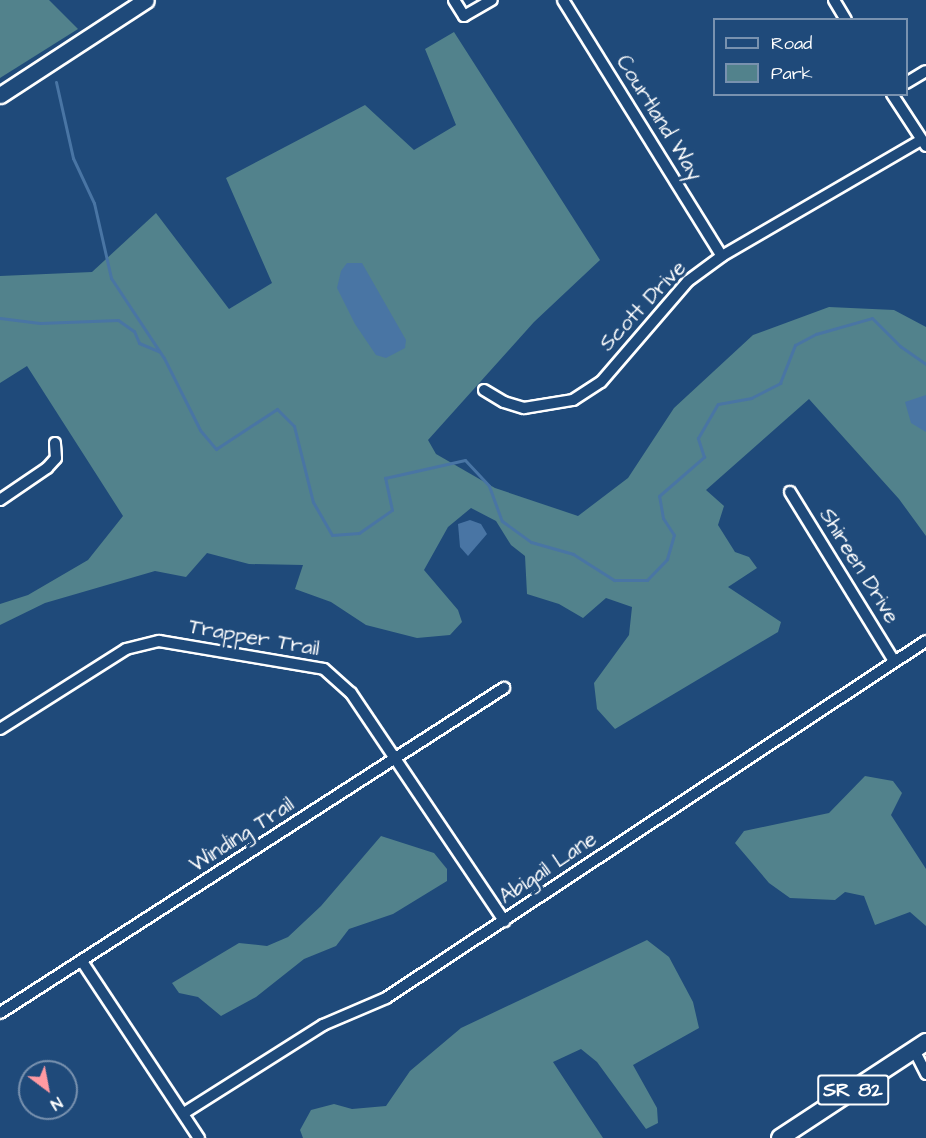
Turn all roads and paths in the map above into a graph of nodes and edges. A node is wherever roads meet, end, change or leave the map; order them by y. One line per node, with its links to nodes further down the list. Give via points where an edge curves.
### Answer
1 (146, 0): 9 (street)
2 (454, 0): 3 (street, via 464,16)
3 (492, 0)
4 (563, 0): 12 (street, Courtland Way)
5 (834, 0): 6 (street)
6 (845, 18)
7 (926, 71): 8 (street)
8 (908, 82)
9 (0, 95)
10 (893, 96): 11 (street)
11 (923, 143): 12 (street, Scott Drive)
12 (722, 256): 13 (street, Scott Drive, via 688,281 601,382 573,400 524,408)
13 (484, 390)
14 (55, 443): 16 (street, via 56,458)
15 (790, 492): 18 (street, Shireen Drive)
16 (0, 500)
17 (926, 641): 18 (street, Abigail Lane)
18 (894, 662): 22 (street, Abigail Lane)
19 (504, 688): 21 (street, Winding Trail)
20 (0, 729): 21 (street, Trapper Trail, via 126,650 159,641 324,669 351,693)
21 (397, 757): 22 (street, Trapper Trail); 23 (street, Winding Trail)
22 (504, 921): 27 (street, Abigail Lane, via 386,998 323,1025)
23 (83, 963): 24 (street, Winding Trail); 27 (street)
24 (0, 1013)
25 (920, 1046): 26 (street); 29 (main road, SR 82)
26 (926, 1074)
27 (184, 1113): 28 (street)
28 (199, 1138)
29 (780, 1138)

